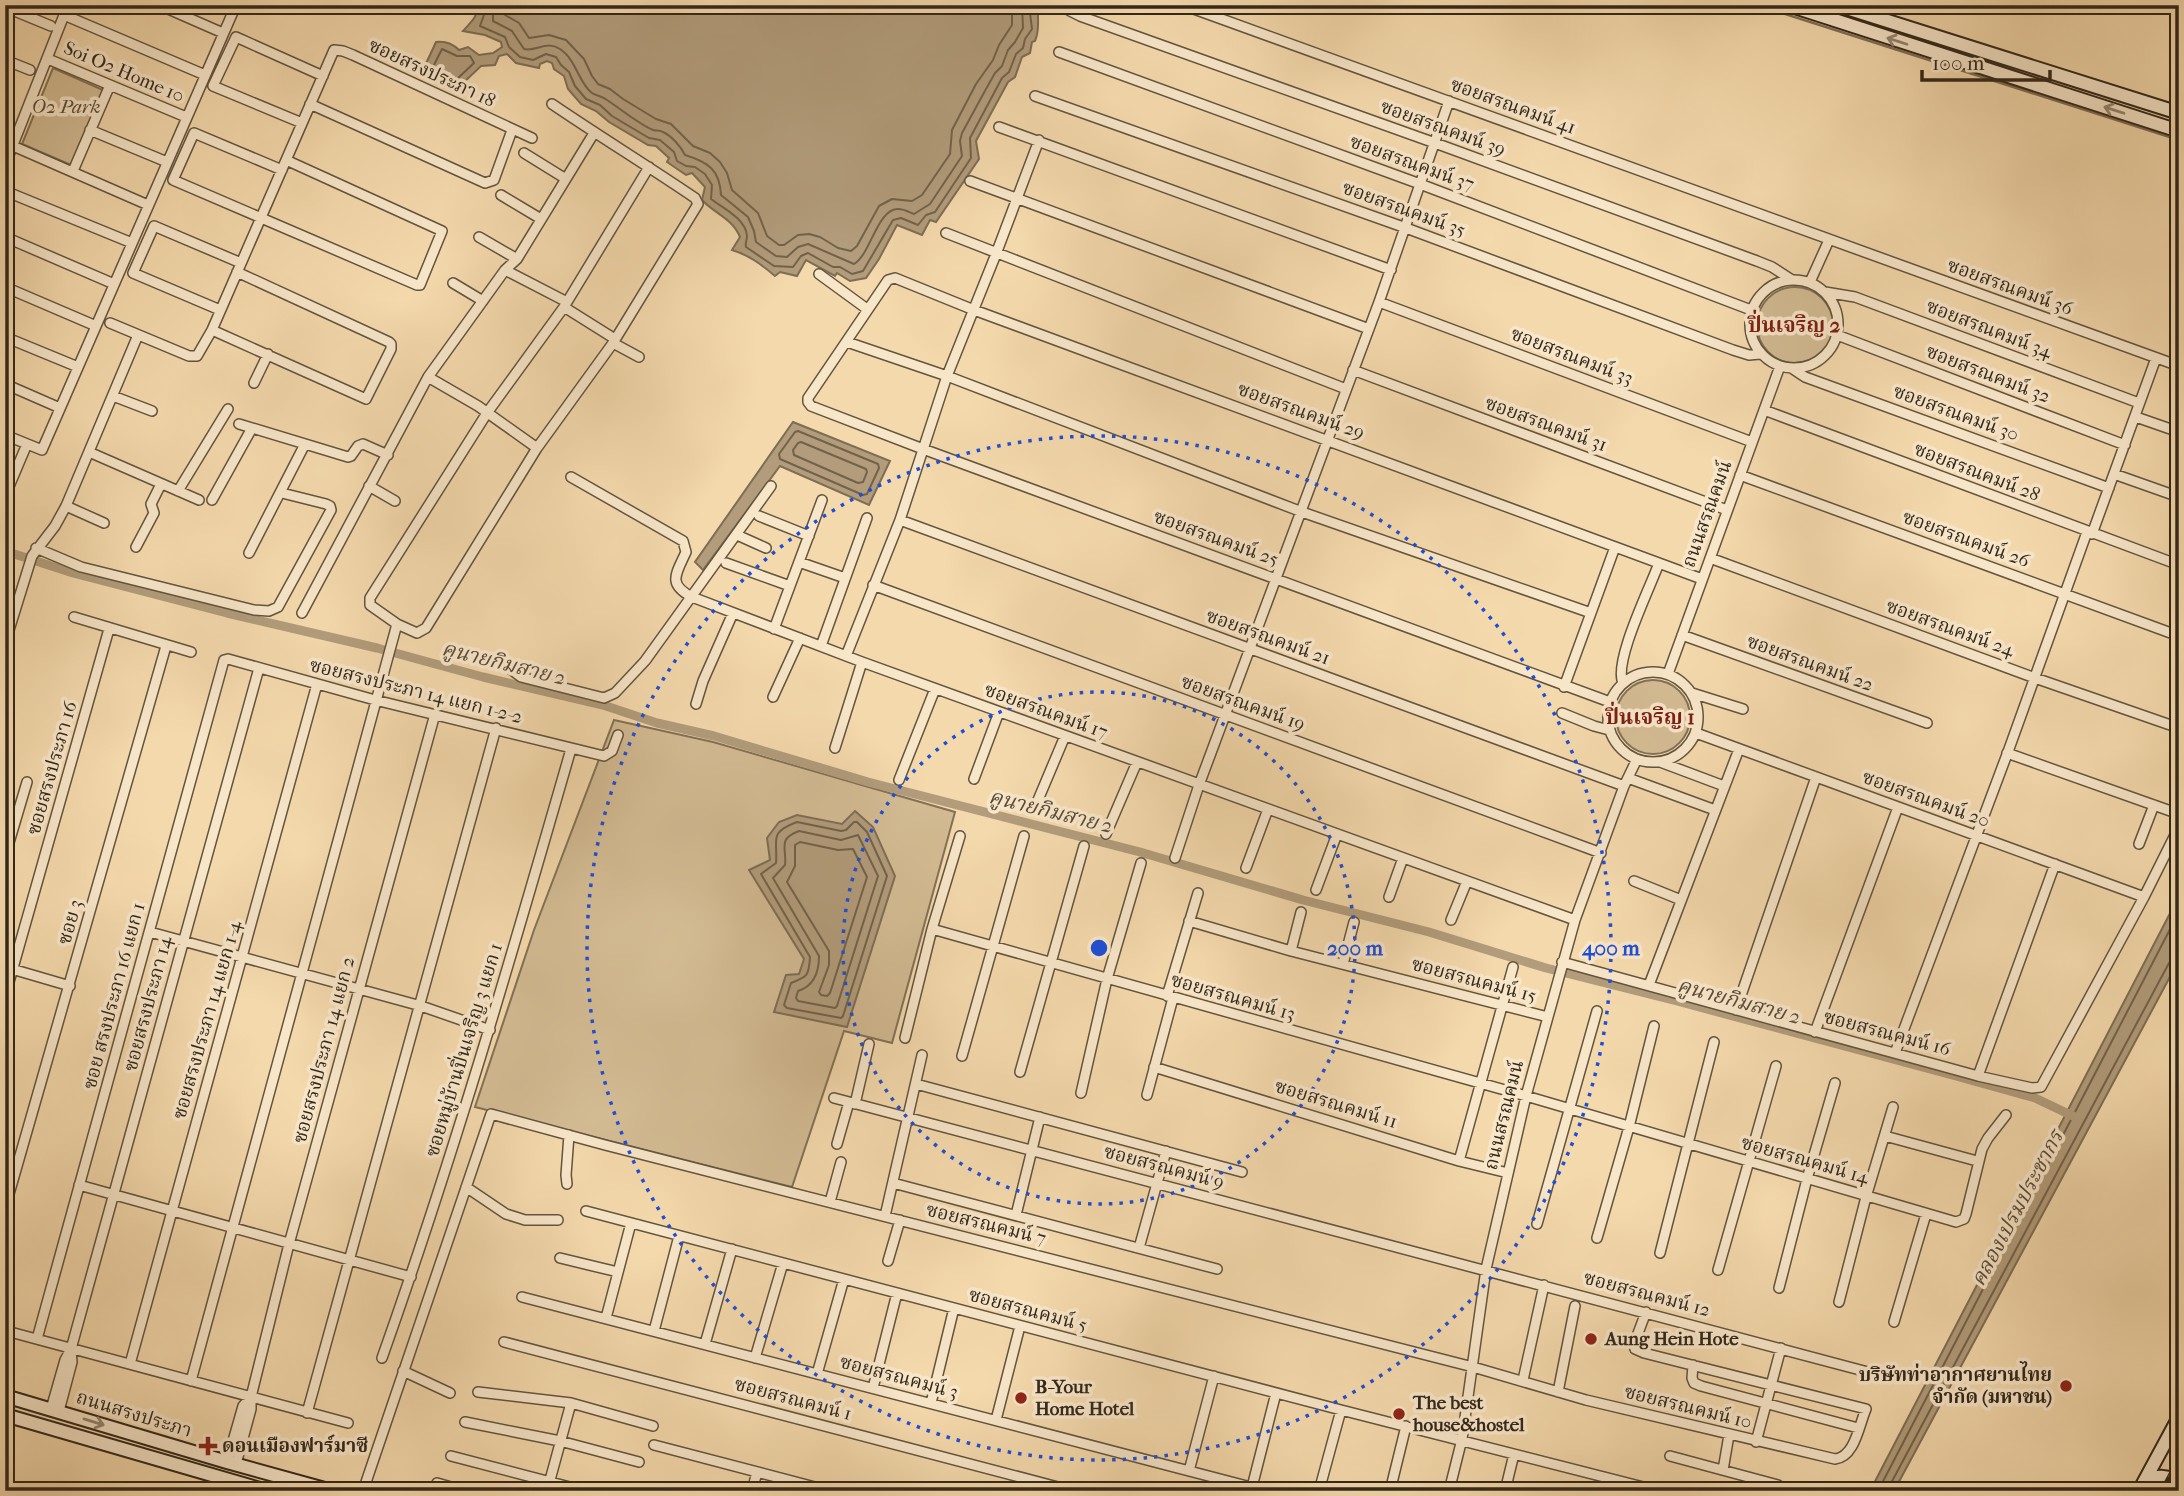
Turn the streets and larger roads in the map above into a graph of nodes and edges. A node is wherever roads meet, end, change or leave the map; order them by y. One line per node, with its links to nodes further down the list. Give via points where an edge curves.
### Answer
1 (159, 5): 11 (street)
2 (236, 5): 11 (street)
3 (1066, 5): 33 (street, ซอยสรณคมน์ 39, via 1080,16)
4 (1183, 5): 20 (street, ซอยสรณคมน์ 41)
5 (1788, 5): 8 (street)
6 (1837, 5): 23 (street)
7 (5, 7): 10 (street)
8 (1811, 9): 29 (street, one-way to 8)
9 (66, 10): 13 (street); 16 (street)
10 (51, 26)
11 (223, 33): 16 (street)
12 (1059, 52): 44 (street, ซอยสรณคมน์ 37)
13 (48, 59): 18 (street, Soi O2 Home 10); 34 (street)
14 (5, 60): 15 (street)
15 (30, 70)
16 (205, 75): 24 (street)
17 (323, 76): 21 (street); 25 (street, via 236,37 213,86); 28 (street, ซอยสรงประภา 18, via 337,49)
18 (110, 85): 24 (street, Soi O2 Home 10); 27 (street)
19 (1035, 96): 51 (street, ซอยสรณคมน์ 35)
20 (1449, 101): 33 (street); 55 (street, ซอยสรณคมน์ 41)
21 (310, 104): 25 (street); 28 (street, via 485,183 494,180)
22 (552, 104): 30 (street)
23 (2179, 113)
24 (186, 117): 37 (street)
25 (302, 123): 36 (street)
26 (999, 127): 32 (street)
27 (90, 130): 37 (street); 41 (street)
28 (512, 130): 31 (street, ซอยสรงประภา 18)
29 (2179, 131)
30 (594, 133): 39 (street); 42 (street)
31 (532, 138)
32 (1039, 140): 47 (street); 61 (street)
33 (1435, 143): 44 (street); 63 (street, ซอยสรณคมน์ 39, via 1757,261)
34 (13, 146): 38 (street); 41 (street)
35 (524, 153): 42 (street)
36 (286, 160): 40 (street); 49 (street, via 439,228 442,234 422,283 417,285)
37 (167, 162): 48 (street)
38 (5, 164)
39 (649, 167): 71 (street); 83 (street, via 698,204)
40 (282, 170): 49 (street); 49 (street, via 194,133 173,180)
41 (73, 172): 48 (street)
42 (566, 179): 50 (street)
43 (970, 181): 47 (street)
44 (1420, 184): 51 (street); 75 (street, ซอยสรณคมน์ 37)
45 (5, 191): 56 (street)
46 (501, 195): 50 (street)
47 (1017, 198): 57 (street); 78 (street)
48 (148, 205): 56 (street)
49 (261, 216): 59 (street)
50 (541, 219): 58 (street)
51 (1406, 228): 61 (street); 86 (street, ซอยสรณคมน์ 35, via 1733,350)
52 (946, 233): 57 (street)
53 (5, 237): 66 (street)
54 (480, 237): 58 (street)
55 (1829, 240): 64 (street); 88 (street, ซอยสรณคมน์ 36)
56 (132, 243): 66 (street)
57 (996, 254): 74 (street); 98 (street)
58 (517, 259): 60 (street)
59 (239, 268): 73 (street); 73 (street, via 154,226 133,273); 85 (street, via 391,344 366,399)
60 (506, 270): 69 (street); 71 (street)
61 (1391, 270): 70 (street)
62 (819, 274): 72 (street)
63 (1792, 280): 64 (street); 75 (street, via 1767,288)
64 (1810, 282): 68 (street)
65 (453, 283): 69 (street)
66 (114, 284): 77 (street)
67 (5, 287): 77 (street)
68 (1825, 292): 81 (street, via 1837,312); 100 (street, ซอยสรณคมน์ 34, via 1855,297)
69 (483, 301): 95 (street)
70 (1379, 302): 78 (street); 112 (street, ซอยสรณคมน์ 33)
71 (565, 305): 83 (street); 105 (street)
72 (867, 309): 74 (street, ซอยสรณคมน์ 29, via 888,280 895,278); 84 (street)
73 (220, 310): 79 (street)
74 (974, 310): 94 (street); 111 (street, ซอยสรณคมน์ 29)
75 (1751, 310): 86 (street, via 1750,333)
76 (110, 323): 80 (street)
77 (96, 326): 91 (street)
78 (1369, 329): 93 (street)
79 (212, 330): 80 (street, via 196,357); 85 (street)
80 (138, 335): 99 (street)
81 (1838, 335): 92 (street, via 1821,360); 115 (street, ซอยสรณคมน์ 32)
82 (5, 337): 91 (street)
83 (614, 341): 87 (street); 116 (street)
84 (847, 342): 94 (street); 117 (street, ซอยสรณคมน์ 25, via 808,402)
85 (268, 354): 96 (street)
86 (1760, 354): 89 (street)
87 (639, 357)
88 (2156, 358): 90 (street, ซอยสรณคมน์ 36); 100 (street)
89 (1780, 366): 92 (street); 103 (street, ถนนสรณคมน์)
90 (2179, 366)
91 (78, 367): 101 (street)
92 (1793, 369): 126 (street, ซอยสรณคมน์ 30)
93 (1353, 370): 98 (street); 136 (street, ซอยสรณคมน์ 31)
94 (947, 376): 117 (street); 137 (street)
95 (428, 377): 105 (street); 119 (street)
96 (254, 383)
97 (5, 384): 101 (street)
98 (1346, 388): 111 (street)
99 (113, 396): 104 (street); 118 (street)
100 (2140, 403): 106 (street)
101 (60, 408): 113 (street, via 42,450)
102 (228, 409): 127 (street)
103 (1764, 410): 112 (street, ถนนสรณคมน์); 142 (street, ซอยสรณคมน์ 28)
104 (152, 411)
105 (487, 413): 116 (street); 166 (street, via 370,598 370,605)
106 (2136, 417): 109 (street); 115 (street)
107 (239, 424): 108 (street)
108 (252, 428): 114 (street); 132 (street)
109 (2179, 432)
110 (5, 435): 113 (street)
111 (1327, 439): 137 (street); 147 (street, ซอยสรณคมน์ 29)
112 (1752, 442): 121 (street, ถนนสรณคมน์)
113 (27, 444): 129 (street)
114 (305, 444): 119 (street, via 350,457 363,444); 128 (street)
115 (2125, 445): 120 (street)
116 (537, 449): 166 (street, via 426,628 417,633)
117 (923, 449): 140 (street); 156 (street, ซอยสรณคมน์ 25)
118 (89, 452): 123 (street); 135 (street)
119 (388, 455): 124 (street)
120 (2114, 474): 126 (street); 130 (street)
121 (1740, 475): 136 (street, ถนนสรณคมน์); 160 (street, ซอยสรณคมน์ 26)
122 (571, 477): 161 (street, via 683,541 686,552 675,582)
123 (161, 484): 127 (street); 145 (street, via 151,504 154,513)
124 (369, 486): 134 (street); 162 (street)
125 (771, 486): 143 (street)
126 (2109, 488): 142 (street)
127 (178, 491): 131 (street)
128 (282, 492): 148 (street, via 326,504 331,510 278,607 272,610 254,610 122,578); 149 (street)
129 (5, 496)
130 (2179, 497)
131 (199, 500)
132 (212, 500)
133 (822, 500): 144 (street)
134 (395, 501)
135 (66, 506): 141 (street); 148 (street)
136 (1727, 510): 150 (street, ถนนสรณคมน์)
137 (1302, 512): 156 (street); 164 (street)
138 (759, 516): 144 (street)
139 (867, 518): 155 (street)
140 (900, 520): 158 (street); 175 (street, ซอยสรณคมน์ 21)
141 (104, 523)
142 (2090, 533): 154 (street, ซอยสรณคมน์ 28); 160 (street)
143 (737, 535): 146 (street); 161 (street)
144 (809, 536): 151 (street)
145 (136, 547)
146 (766, 548)
147 (1615, 548): 152 (street, ซอยสรณคมน์ 29); 164 (street)
148 (34, 552): 172 (street)
149 (249, 553)
150 (1710, 558): 157 (street, ถนนสรณคมน์); 183 (street, ซอยสรณคมน์ 24)
151 (799, 562): 155 (street); 159 (street)
152 (1659, 563): 157 (street, ซอยสรณคมน์ 29); 184 (street, via 1623,655 1619,676)
153 (726, 564): 159 (street)
154 (2179, 565)
155 (845, 578): 174 (street)
156 (1276, 578): 175 (street); 186 (street, ซอยสรณคมน์ 25)
157 (1702, 579): 169 (street, ถนนสรณคมน์)
158 (873, 585): 177 (street); 197 (street, ซอยสรณคมน์ 19)
159 (790, 586): 168 (street)
160 (2066, 594): 170 (street, ซอยสรณคมน์ 26); 183 (street)
161 (692, 597): 163 (street, ซอยสรณคมน์ 17); 178 (street, via 645,661 604,698 521,677)
162 (302, 613)
163 (733, 613): 168 (street, ซอยสรณคมน์ 17); 192 (street)
164 (1591, 613): 186 (street)
165 (74, 617): 167 (street)
166 (397, 624): 190 (street)
167 (109, 629): 173 (street); 262 (street, ซอยสรงประภา 16)
168 (774, 629): 171 (street, ซอยสรณคมน์ 17)
169 (1682, 635): 182 (street, ถนนสรณคมน์); 198 (street, ซอยสรณคมน์ 22)
170 (2179, 636)
171 (800, 638): 174 (street, ซอยสรณคมน์ 17); 189 (street)
172 (5, 643)
173 (166, 646): 176 (street); 266 (street, ซอย 3)
174 (821, 646): 177 (street, ซอยสรณคมน์ 17)
175 (1251, 649): 197 (street); 216 (street, ซอยสรณคมน์ 21)
176 (191, 652)
177 (846, 656): 180 (street, ซอยสรณคมน์ 17)
178 (497, 659)
179 (222, 663): 181 (street, ซอยสรงประภา 14 แยก 1-2-2, via 228,659); 253 (street, ซอย สรงประภา 16 แยก 1)
180 (862, 663): 187 (street, ซอยสรณคมน์ 17); 205 (street)
181 (258, 668): 185 (street, ซอยสรงประภา 14 แยก 1-2-2); 254 (street, ซอยสรงประภา 14)
182 (1668, 674): 184 (street, via 1644,672); 188 (street)
183 (2035, 678): 200 (street, ซอยสรณคมน์ 24); 208 (street)
184 (1623, 683): 191 (street)
185 (317, 684): 190 (street, ซอยสรงประภา 14 แยก 1-2-2); 257 (street, ซอยสรงประภา 14 แยก 1-4)
186 (1564, 687): 191 (street, ซอยสรณคมน์ 25)
187 (935, 689): 194 (street, ซอยสรณคมน์ 17); 214 (street)
188 (1692, 693): 193 (street); 202 (street, via 1698,706)
189 (773, 698)
190 (375, 700): 196 (street, ซอยสรงประภา 14 แยก 1-2-2); 263 (street)
191 (1610, 702): 201 (street)
192 (696, 704)
193 (1743, 709)
194 (999, 712): 204 (street, ซอยสรณคมน์ 17); 213 (street)
195 (1562, 713): 201 (street)
196 (436, 714): 199 (street, ซอยสรงประภา 14 แยก 1-2-2); 267 (street, ซอยสรงประภา 14 แยก 2)
197 (1226, 715): 217 (street); 233 (street, ซอยสรณคมน์ 19)
198 (1927, 723)
199 (496, 728): 206 (street, ซอยสรงประภา 14 แยก 1-2-2); 271 (street)
200 (2179, 729)
201 (1609, 730): 209 (street, via 1615,742)
202 (1696, 733): 207 (street, ซอยสรณคมน์ 20); 211 (street, via 1688,747)
203 (618, 736): 206 (street, ซอยสรงประภา 14 แยก 1-2-2, via 612,751 604,756)
204 (1065, 736): 210 (street, ซอยสรณคมน์ 17); 219 (street)
205 (835, 748)
206 (571, 749): 276 (street, ซอยหมู่บ้านปิ่นเจริญ 3 แยก 1)
207 (1739, 749): 212 (street, ซอยสรณคมน์ 20); 218 (street)
208 (2007, 753): 220 (street); 230 (street)
209 (1637, 759): 211 (street); 216 (street, ถนนสรณคมน์)
210 (1137, 762): 217 (street, ซอยสรณคมน์ 17); 226 (street)
211 (1660, 762): 218 (street)
212 (1816, 777): 221 (street, ซอยสรณคมน์ 20); 272 (street)
213 (974, 779)
214 (899, 780)
215 (27, 782): 234 (street)
216 (1626, 782): 223 (street, ซอยสรณคมน์ 21); 233 (street, ถนนสรณคมน์)
217 (1199, 785): 222 (street, ซอยสรณคมน์ 17); 235 (street)
218 (1724, 786): 223 (street)
219 (1038, 800)
220 (2154, 805): 224 (street); 231 (street)
221 (1898, 807): 230 (street, ซอยสรณคมน์ 20); 277 (street)
222 (1268, 809): 227 (street, ซอยสรณคมน์ 17); 239 (street)
223 (1715, 810): 246 (street)
224 (2179, 814)
225 (2179, 827): 245 (street)
226 (1106, 834)
227 (1337, 834): 236 (street, ซอยสรณคมน์ 17); 242 (street)
228 (960, 836): 252 (street)
229 (1024, 836): 255 (street)
230 (1976, 836): 238 (street, ซอยสรณคมน์ 20); 281 (street)
231 (2139, 844)
232 (1083, 846): 258 (street)
233 (1601, 853): 249 (street, ถนนสรณคมน์)
234 (5, 856)
235 (1175, 858)
236 (1404, 858): 240 (street, ซอยสรณคมน์ 17); 244 (street)
237 (1141, 863): 264 (street)
238 (2055, 864): 245 (street, ซอยสรณคมน์ 20); 287 (street)
239 (1247, 868)
240 (1467, 881): 248 (street); 249 (street, ซอยสรณคมน์ 17)
241 (1634, 881): 246 (street)
242 (1316, 890)
243 (1198, 893): 250 (street)
244 (1389, 897)
245 (2144, 897): 287 (street, ซอยสรณคมน์ 16, via 2041,1087)
246 (1681, 900): 265 (street)
247 (1301, 912): 256 (street)
248 (1451, 920)
249 (1575, 920): 261 (street, ถนนสรณคมน์)
250 (1189, 921): 256 (street, ซอยสรณคมน์ 15); 269 (street)
251 (1354, 922): 259 (street)
252 (932, 929): 255 (street, ซอยสรณคมน์ 13); 278 (street)
253 (150, 932): 254 (street); 318 (street, ซอย สรงประภา 16 แยก 1)
254 (184, 942): 257 (street); 320 (street, ซอยสรงประภา 14)
255 (993, 947): 258 (street, ซอยสรณคมน์ 13); 283 (street)
256 (1291, 951): 259 (street, ซอยสรณคมน์ 15)
257 (243, 958): 263 (street); 324 (street, ซอยสรงประภา 14 แยก 1-4)
258 (1050, 963): 264 (street, ซอยสรณคมน์ 13); 286 (street)
259 (1343, 964): 270 (street, ซอยสรณคมน์ 15)
260 (1513, 967): 270 (street)
261 (1561, 967): 265 (street, ซอยสรณคมน์ 16); 274 (street, ถนนสรณคมน์)
262 (9, 969): 266 (street); 268 (street, ซอยสรงประภา 16)
263 (301, 974): 267 (street); 333 (street)
264 (1107, 979): 269 (street, ซอยสรณคมน์ 13); 291 (street)
265 (1649, 985): 272 (street, ซอยสรณคมน์ 16)
266 (70, 986): 323 (street, ซอย 3)
267 (359, 990): 271 (street); 336 (street, ซอยสรงประภา 14 แยก 2)
268 (5, 996)
269 (1170, 997): 285 (street); 290 (street, ซอยสรณคมน์ 13)
270 (1503, 1005): 274 (street, ซอยสรณคมน์ 15); 290 (street)
271 (421, 1006): 276 (street); 341 (street)
272 (1735, 1010): 277 (street, ซอยสรณคมน์ 16)
273 (1597, 1011): 297 (street)
274 (1548, 1017): 293 (street, ถนนสรณคมน์)
275 (1654, 1026): 301 (street)
276 (490, 1030): 348 (street, ซอยหมู่บ้านปิ่นเจริญ 3 แยก 1)
277 (1815, 1032): 281 (street, ซอยสรณคมน์ 16)
278 (905, 1038)
279 (1714, 1042): 304 (street)
280 (869, 1044): 295 (street)
281 (1895, 1054): 287 (street, ซอยสรณคมน์ 16)
282 (922, 1055): 289 (street)
283 (962, 1056)
284 (1776, 1066): 311 (street)
285 (1154, 1067): 292 (street); 309 (street, ซอยสรณคมน์ 11)
286 (1020, 1072)
287 (1978, 1076)
288 (1835, 1083): 314 (street)
289 (916, 1084): 299 (street); 300 (street)
290 (1480, 1084): 293 (street, ซอยสรณคมน์ 13); 309 (street)
291 (1081, 1093)
292 (1147, 1095)
293 (1525, 1096): 297 (street, ซอยสรณคมน์ 14); 313 (street, ถนนสรณคมน์)
294 (834, 1098): 295 (street, ซอยสรณคมน์ 9)
295 (852, 1103): 300 (street, ซอยสรณคมน์ 9); 305 (street)
296 (1893, 1107): 303 (street)
297 (1571, 1110): 301 (street, ซอยสรณคมน์ 14); 332 (street)
298 (2006, 1115): 308 (street, ซอยสรณคมน์ 14)
299 (1040, 1117): 306 (street); 307 (street)
300 (909, 1118): 306 (street, ซอยสรณคมน์ 9); 315 (street)
301 (1629, 1126): 304 (street, ซอยสรณคมน์ 14); 335 (street)
302 (569, 1135): 317 (street); 319 (street, ซอยสรณคมน์ 7, via 491,1114); 322 (street, ซอยสรณคมน์ 7)
303 (1885, 1136): 308 (street); 321 (street)
304 (1687, 1143): 311 (street, ซอยสรณคมน์ 14); 339 (street)
305 (836, 1144)
306 (1033, 1150): 316 (street, ซอยสรณคมน์ 9); 327 (street)
307 (1166, 1151): 312 (street); 316 (street)
308 (1978, 1160): 326 (street, ซอยสรณคมน์ 14, via 1965,1219 1956,1222)
309 (1459, 1161): 313 (street, ซอยสรณคมน์ 11)
310 (841, 1162): 322 (street)
311 (1748, 1162): 314 (street, ซอยสรณคมน์ 14); 346 (street)
312 (1242, 1172)
313 (1507, 1173): 345 (street, ถนนสรณคมน์)
314 (1807, 1179): 321 (street, ซอยสรณคมน์ 14); 351 (street)
315 (893, 1183): 327 (street); 328 (street)
316 (1158, 1183): 337 (street); 345 (street, ซอยสรณคมน์ 9)
317 (567, 1184)
318 (79, 1185): 320 (street); 363 (street, ซอย สรงประภา 16 แยก 1)
319 (466, 1187): 329 (street, via 506,1214 525,1220); 373 (street)
320 (114, 1196): 324 (street); 367 (street, ซอยสรงประภา 14)
321 (1866, 1197): 326 (street, ซอยสรณคมน์ 14); 354 (street)
322 (830, 1202): 328 (street, ซอยสรณคมน์ 7)
323 (5, 1208)
324 (172, 1210): 333 (street); 370 (street, ซอยสรงประภา 14 แยก 1-4)
325 (586, 1211): 331 (street, ซอยสรณคมน์ 5)
326 (1926, 1214): 359 (street)
327 (1016, 1215): 337 (street)
328 (885, 1216): 330 (street, ซอยสรณคมน์ 7)
329 (558, 1220)
330 (900, 1220): 342 (street); 372 (street, ซอยสรณคมน์ 7)
331 (631, 1223): 334 (street, ซอยสรณคมน์ 5); 347 (street)
332 (1537, 1224)
333 (233, 1228): 336 (street); 378 (street)
334 (679, 1236): 338 (street, ซอยสรณคมน์ 5); 361 (street)
335 (1597, 1238)
336 (289, 1244): 341 (street); 386 (street, ซอยสรงประภา 14 แยก 2)
337 (1139, 1248): 344 (street)
338 (732, 1249): 343 (street, ซอยสรณคมน์ 5); 365 (street)
339 (1660, 1253)
340 (560, 1258): 347 (street)
341 (350, 1259): 348 (street); 392 (street)
342 (888, 1261)
343 (783, 1263): 349 (street, ซอยสรณคมน์ 5); 368 (street)
344 (1217, 1269)
345 (1486, 1269): 350 (street, ซอยสรณคมน์ 12); 372 (street, ถนนสรณคมน์)
346 (1718, 1270)
347 (618, 1272): 358 (street)
348 (411, 1277): 369 (street, ซอยหมู่บ้านปิ่นเจริญ 3 แยก 1)
349 (844, 1279): 352 (street, ซอยสรณคมน์ 5); 374 (street)
350 (1544, 1285): 357 (street, ซอยสรณคมน์ 12); 377 (street)
351 (1779, 1288)
352 (897, 1293): 356 (street, ซอยสรณคมน์ 5); 380 (street)
353 (522, 1297): 358 (street, ซอยสรณคมน์ 3)
354 (1839, 1302)
355 (1575, 1306): 382 (street)
356 (954, 1308): 360 (street, ซอยสรณคมน์ 5); 388 (street)
357 (1646, 1312): 366 (street, ซอยสรณคมน์ 12); 371 (street, via 1635,1349)
358 (606, 1318): 361 (street, ซอยสรณคมน์ 3)
359 (1894, 1322)
360 (1020, 1326): 376 (street, ซอยสรณคมน์ 5); 395 (street)
361 (654, 1331): 365 (street, ซอยสรณคมน์ 3)
362 (14, 1333): 363 (street)
363 (37, 1339): 367 (street)
364 (504, 1342): 428 (street, ซอยสรณคมน์ 1)
365 (705, 1344): 368 (street, ซอยสรณคมน์ 3)
366 (1781, 1348): 375 (street, ซอยสรณคมน์ 12); 379 (street)
367 (71, 1349): 370 (street); 390 (street, ซอยสรงประภา 14)
368 (755, 1357): 374 (street, ซอยสรณคมน์ 3)
369 (382, 1358)
370 (130, 1364): 378 (street)
371 (1693, 1365): 379 (street); 389 (street, via 1694,1383)
372 (1473, 1367): 377 (street, ซอยสรณคมน์ 10); 402 (street, ถนนสรณคมน์)
373 (403, 1371): 384 (street); 423 (street)
374 (817, 1374): 380 (street, ซอยสรณคมน์ 3)
375 (1879, 1375)
376 (1214, 1376): 383 (street, ซอยสรณคมน์ 5); 412 (street)
377 (1523, 1380): 382 (street, ซอยสรณคมน์ 10)
378 (191, 1381): 386 (street)
379 (1771, 1386): 389 (street); 400 (street, ซอยสรณคมน์ 10, via 1866,1409)
380 (873, 1388): 388 (street, ซอยสรณคมน์ 3)
381 (478, 1392): 387 (street)
382 (1558, 1392): 401 (street, ซอยสรณคมน์ 10)
383 (1276, 1393): 391 (street, ซอยสรณคมน์ 5); 419 (street)
384 (450, 1394)
385 (5, 1396): 390 (street, ถนนสรงประภา)
386 (251, 1397): 392 (street); 410 (street, ซอยสรงประภา 14 แยก 2, via 243,1406)
387 (571, 1403): 398 (street); 403 (street)
388 (931, 1403): 395 (street, ซอยสรณคมน์ 3)
389 (1765, 1404): 400 (street); 404 (street)
390 (55, 1410): 410 (street, ถนนสรงประภา, one-way to 410)
391 (1341, 1410): 399 (street, ซอยสรณคมน์ 5); 430 (street)
392 (307, 1413): 397 (street)
393 (5, 1415): 421 (street, ถนนสรงประภา)
394 (2179, 1417): 414 (street)
395 (996, 1420): 412 (street, ซอยสรณคมน์ 3)
396 (465, 1422): 403 (street)
397 (348, 1423)
398 (653, 1426)
399 (1406, 1426): 402 (street, ซอยสรณคมน์ 5); 431 (street)
400 (1858, 1428): 404 (street, ซอยสรณคมน์ 10, via 1849,1454 1835,1459)
401 (1730, 1435): 404 (street, ซอยสรณคมน์ 10); 411 (street)
402 (1462, 1439): 406 (street, ซอยสรณคมน์ 5); 432 (street, ถนนสรณคมน์)
403 (560, 1441): 409 (street); 418 (street)
404 (1756, 1441)
405 (654, 1445): 413 (street)
406 (1514, 1454): 420 (street, ซอยสรณคมน์ 5); 433 (street)
407 (451, 1456): 418 (street)
408 (1670, 1456): 411 (street)
409 (639, 1462)
410 (231, 1463): 422 (street, ถนนสรงประภา)
411 (1723, 1470): 417 (street)
412 (1188, 1471): 419 (street, ซอยสรณคมน์ 3)
413 (757, 1472): 426 (street); 427 (street)
414 (2146, 1479): 416 (street, via 2160,1476); 434 (street)
415 (437, 1483): 424 (street)
416 (2179, 1483)
417 (1778, 1485)
418 (548, 1486): 425 (street)
419 (1252, 1487): 429 (street, ซอยสรณคมน์ 3)
420 (1652, 1490)
421 (267, 1491)
422 (332, 1491)
423 (363, 1491)
424 (465, 1491)
425 (585, 1491)
426 (752, 1491)
427 (830, 1491)
428 (1073, 1491)
429 (1266, 1491)
430 (1319, 1491)
431 (1390, 1491)
432 (1449, 1491)
433 (1506, 1491)
434 (2139, 1491)

